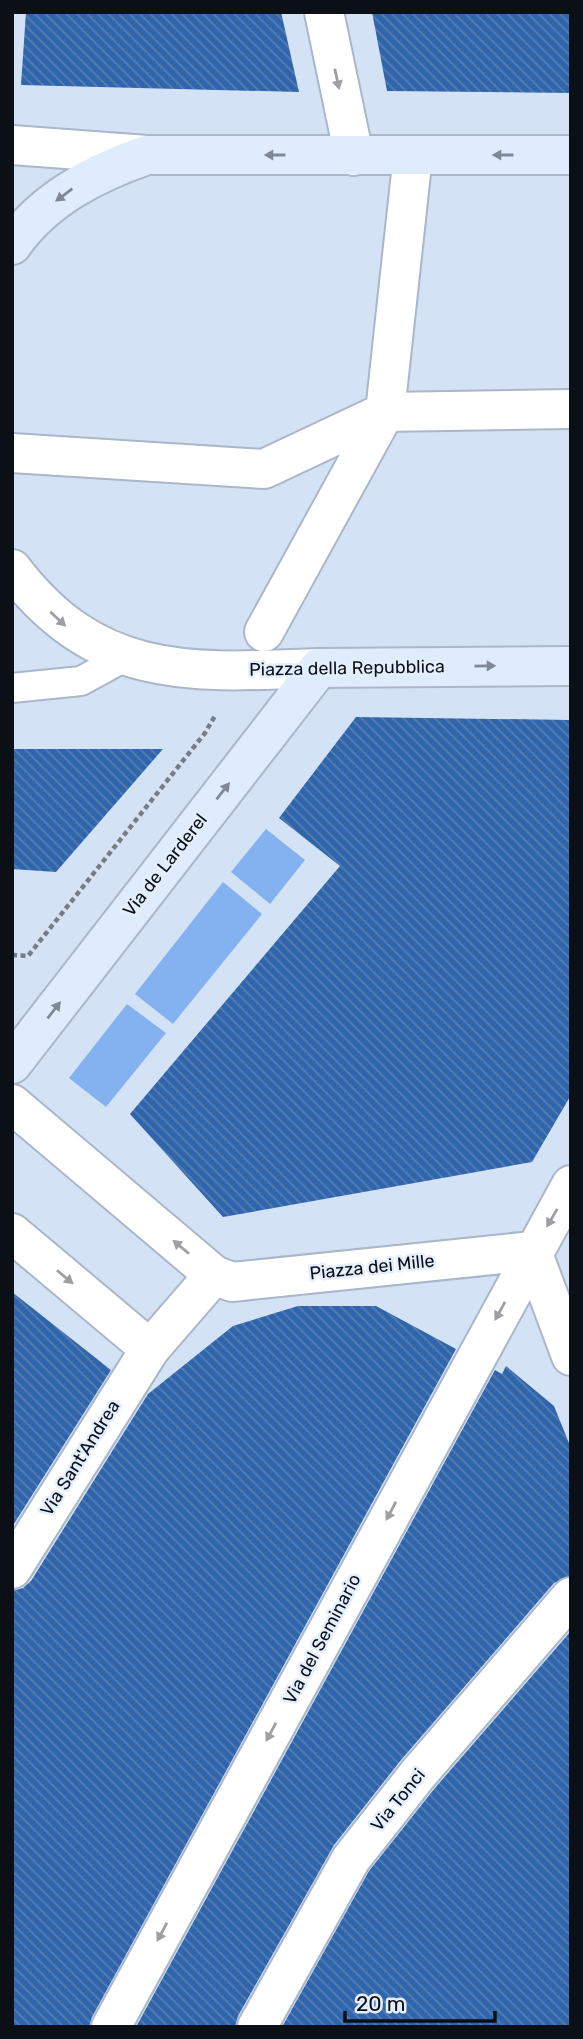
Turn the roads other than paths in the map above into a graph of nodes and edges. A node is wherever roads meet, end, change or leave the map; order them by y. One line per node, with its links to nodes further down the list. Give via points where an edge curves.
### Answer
1 (324, 12): 5 (street, one-way to 5)
2 (12, 145): 3 (street)
3 (147, 155): 5 (main road, one-way to 3); 7 (main road, one-way to 7, via 85,180)
4 (571, 155): 5 (main road, one-way to 5)
5 (354, 156)
6 (411, 173): 9 (street)
7 (12, 245)
8 (571, 409): 9 (street)
9 (385, 412): 10 (street, via 264,469); 12 (street)
10 (12, 453)
11 (12, 569): 13 (street, Piazza della Repubblica, one-way to 13, via 61,622)
12 (264, 632)
13 (125, 657): 15 (street, Piazza della Repubblica, via 212,670); 16 (lane, via 81,681)
14 (571, 666): 15 (main road, Piazza della Repubblica, one-way to 14)
15 (319, 668): 17 (main road, Via de Larderel, one-way to 15)
16 (12, 688)
17 (12, 1064)
18 (12, 1104): 22 (street, one-way to 18)
19 (571, 1185): 21 (street, Via del Seminario, one-way to 21)
20 (12, 1233): 23 (street, one-way to 23)
21 (532, 1251): 22 (street, Piazza dei Mille, via 232,1282); 24 (street); 27 (street, Via del Seminario, one-way to 27)
22 (214, 1275): 23 (street)
23 (150, 1349): 25 (street, Via Sant'Andrea)
24 (571, 1356)
25 (12, 1569)
26 (571, 1597): 28 (street, Via Tonci, via 351,1859)
27 (111, 2027)
28 (257, 2027)

